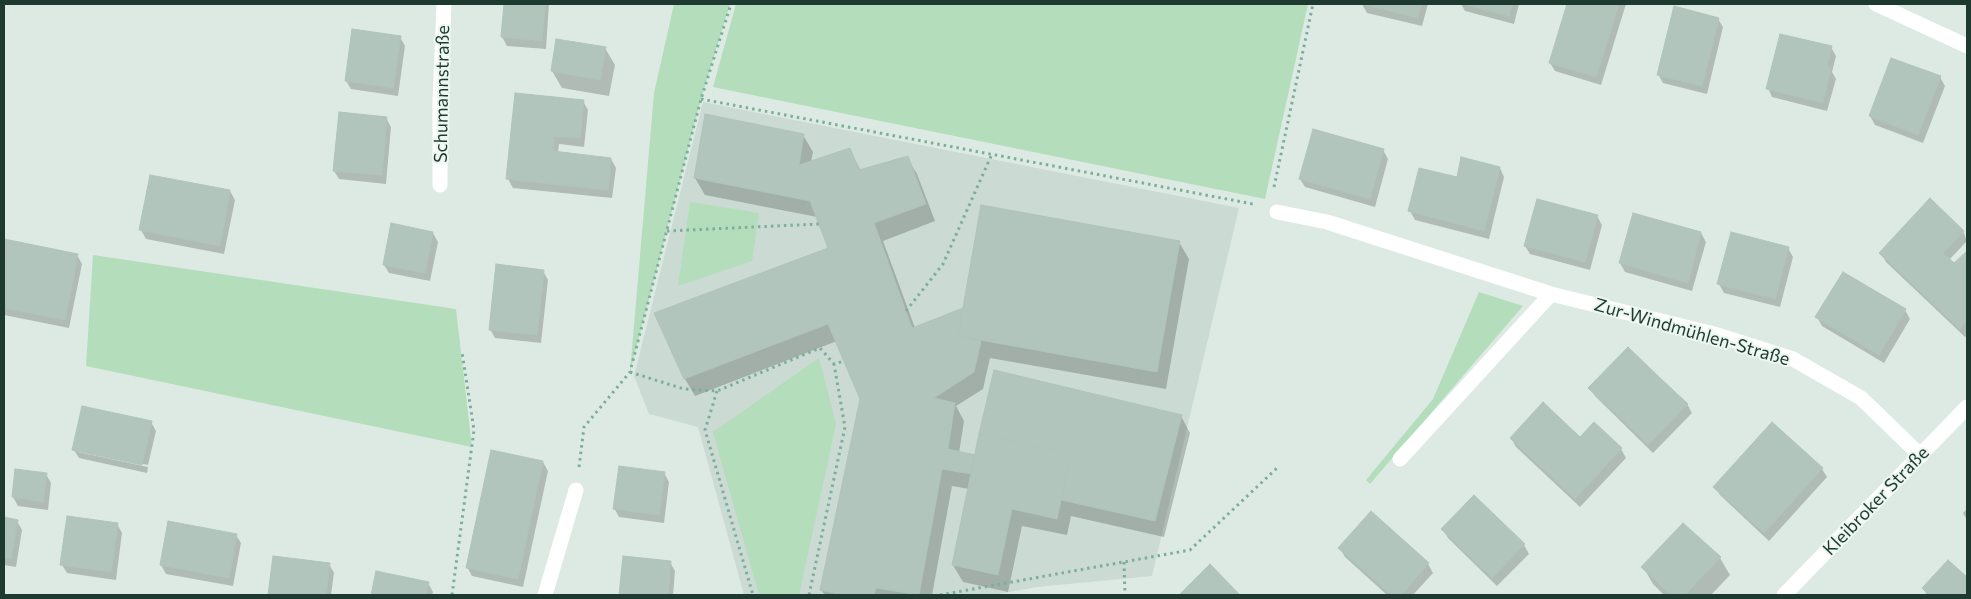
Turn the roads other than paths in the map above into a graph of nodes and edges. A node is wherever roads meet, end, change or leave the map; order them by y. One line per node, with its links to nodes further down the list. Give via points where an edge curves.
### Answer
1 (444, 4): 4 (street, Schumannstraße)
2 (1876, 4): 3 (street)
3 (1967, 46)
4 (440, 185)
5 (1274, 210): 6 (street, Zur-Windmühlen-Straße, via 1327,222)
6 (1551, 294): 8 (street, Zur-Windmühlen-Straße, via 1714,334 1793,359 1861,398); 9 (street)
7 (1967, 406): 8 (street, Kleibroker Straße)
8 (1921, 456): 12 (street, Kleibroker Straße)
9 (1400, 460)
10 (576, 490): 11 (street)
11 (545, 595)
12 (1784, 595)

